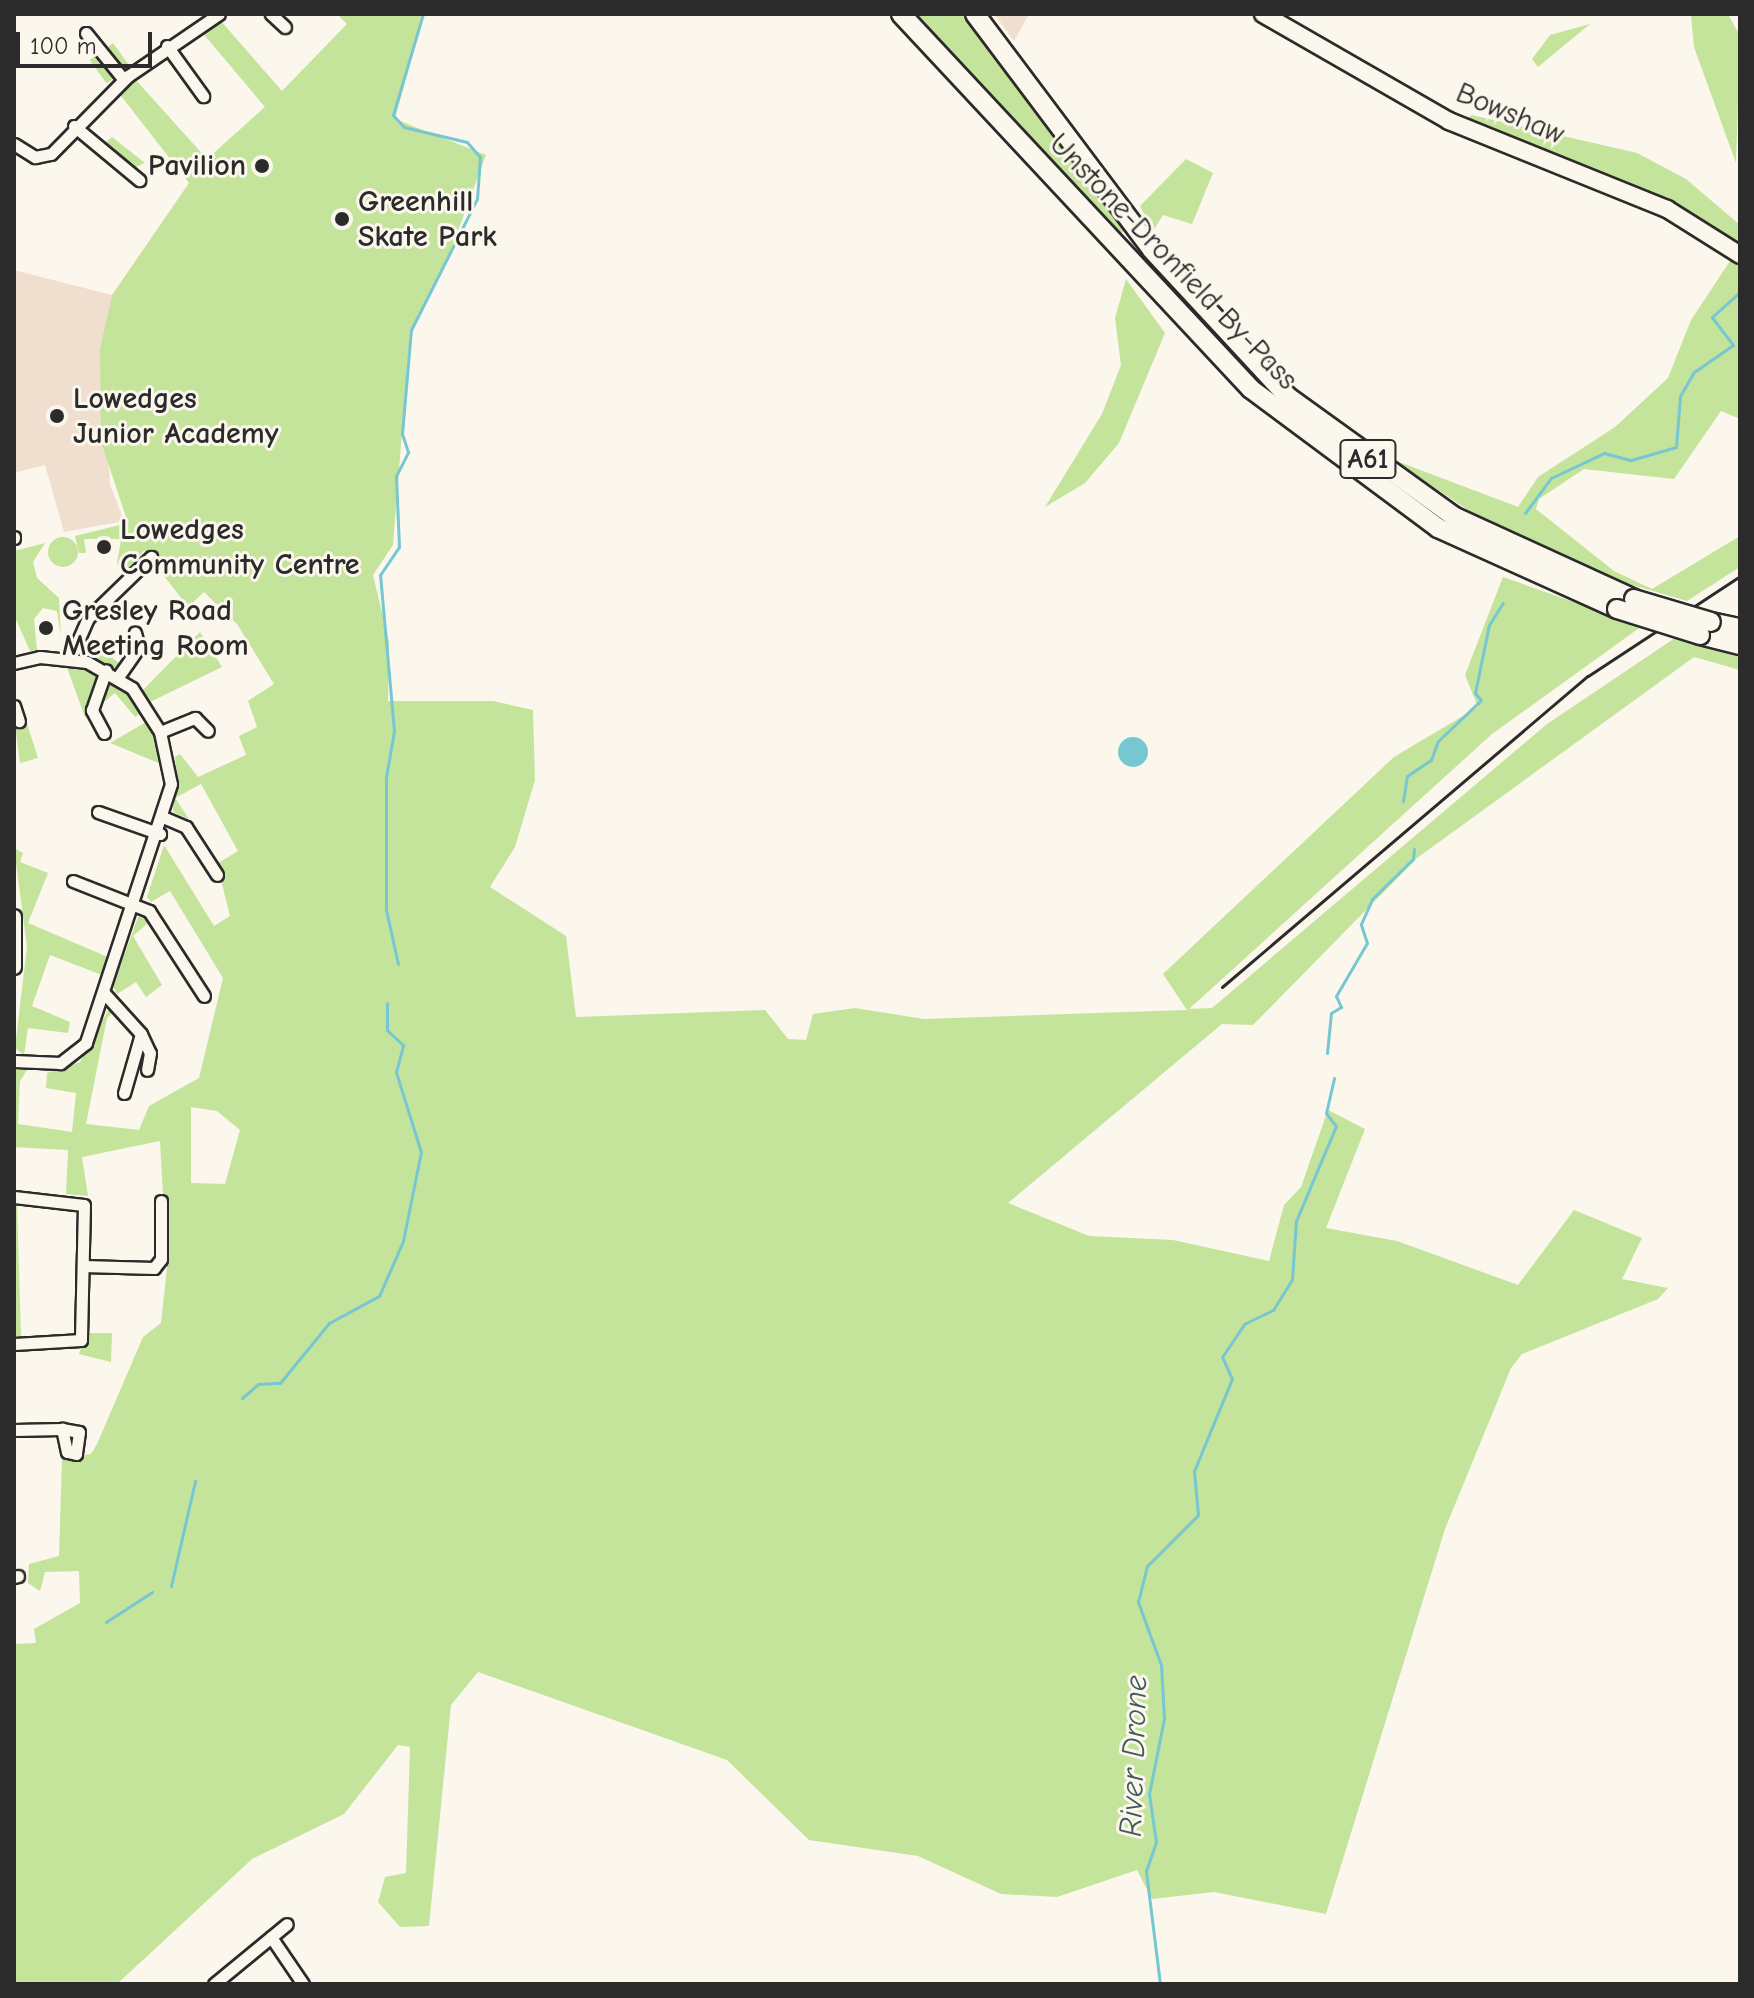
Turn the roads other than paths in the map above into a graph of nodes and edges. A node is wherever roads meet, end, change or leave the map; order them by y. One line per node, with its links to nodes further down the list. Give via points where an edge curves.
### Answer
1 (219, 14): 6 (street)
2 (271, 14): 7 (street)
3 (901, 14): 18 (highway, Unstone-Dronfield By-Pass / A61, bridge, via 1134,271 1251,389 1378,489 1491,556 1617,609)
4 (975, 14): 18 (highway, Unstone-Dronfield By-Pass / A61, bridge, via 1152,250 1287,396 1385,472 1504,543)
5 (1263, 14): 15 (main road, Bowshaw, via 1449,121 1667,209)
6 (202, 18): 9 (street)
7 (285, 27)
8 (86, 33): 10 (street)
9 (167, 46): 10 (street); 11 (street)
10 (124, 80): 12 (street)
11 (203, 96)
12 (74, 126): 13 (street, via 46,158); 14 (street)
13 (14, 144)
14 (139, 180)
15 (1740, 255)
16 (151, 557): 21 (street, via 88,618)
17 (1740, 628): 18 (highway, Unstone-Dronfield By-Pass / A61)
18 (1705, 629): 20 (highway, Unstone-Dronfield By-Pass / A61)
19 (135, 633): 24 (street, via 139,647)
20 (1740, 645)
21 (70, 659): 22 (street); 23 (street)
22 (14, 663)
23 (106, 670): 24 (street); 29 (street, via 92,718)
24 (118, 677): 28 (street, via 144,701)
25 (14, 706): 26 (street)
26 (19, 721)
27 (208, 731): 28 (street, via 195,718)
28 (160, 732): 31 (street, via 170,770)
29 (104, 733)
30 (98, 812): 32 (street)
31 (165, 818): 32 (street); 33 (street, via 186,827)
32 (160, 834): 35 (street)
33 (217, 875)
34 (73, 881): 35 (street)
35 (136, 904): 38 (street); 39 (street, via 154,916)
36 (14, 917): 37 (street)
37 (14, 967)
38 (104, 993): 40 (street); 41 (street, via 79,1052 50,1064)
39 (204, 996)
40 (141, 1034): 42 (street, via 150,1053); 43 (street)
41 (14, 1061)
42 (147, 1070)
43 (124, 1093)
44 (14, 1197): 46 (street, via 81,1201)
45 (161, 1201): 46 (street, via 161,1259 154,1268)
46 (83, 1266): 47 (street, via 81,1340)
47 (14, 1344)
48 (62, 1429): 49 (street)
49 (14, 1430)
50 (287, 1924): 51 (street)
51 (271, 1937): 52 (street); 53 (street)
52 (214, 1984)
53 (303, 1984)

